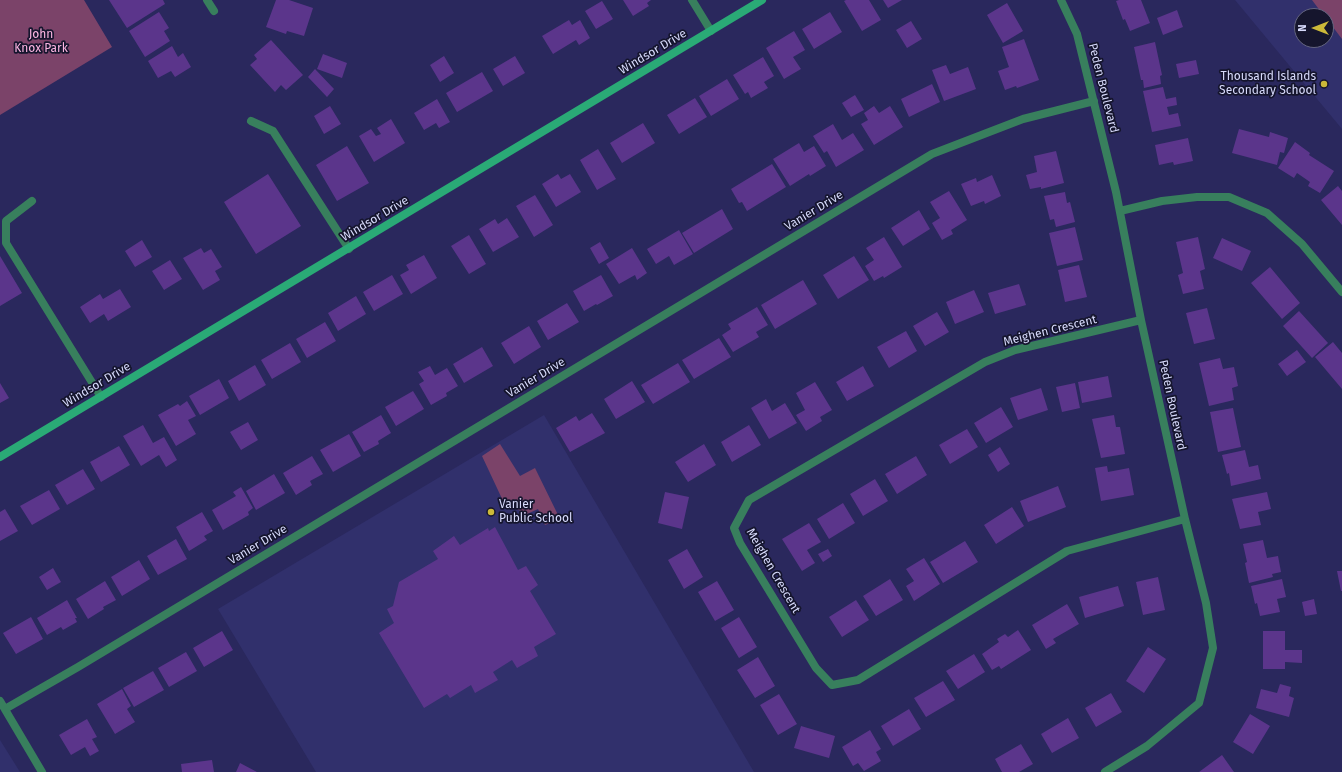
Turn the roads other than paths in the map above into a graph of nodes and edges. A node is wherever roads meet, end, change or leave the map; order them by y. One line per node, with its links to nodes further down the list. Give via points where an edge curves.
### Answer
1 (207, 0): 5 (street)
2 (692, 0): 6 (street)
3 (762, 0): 6 (street, Windsor Drive)
4 (1061, 0): 7 (street, Peden Boulevard, via 1077,34)
5 (214, 11)
6 (711, 31): 11 (street, Windsor Drive)
7 (1094, 101): 10 (street, Peden Boulevard); 18 (street, Vanier Drive, via 1023,119 932,154)
8 (251, 121): 11 (street, via 273,131)
9 (32, 202): 14 (street, via 6,221 6,243)
10 (1120, 211): 12 (street, via 1162,201 1229,197 1267,213 1302,244); 13 (street, Peden Boulevard)
11 (349, 249): 14 (street, Windsor Drive)
12 (1342, 292)
13 (1141, 320): 16 (street, Peden Boulevard); 16 (street, Meighen Crescent, via 1015,350 985,362 750,500 734,528 740,543 816,668 832,685 858,680 1067,551)
14 (102, 397): 15 (street, Windsor Drive)
15 (0, 458)
16 (1185, 519): 20 (street, Peden Boulevard, via 1206,603 1213,648 1199,704 1147,746)
17 (0, 701): 18 (street)
18 (5, 709): 19 (street)
19 (42, 772)
20 (1105, 772)

